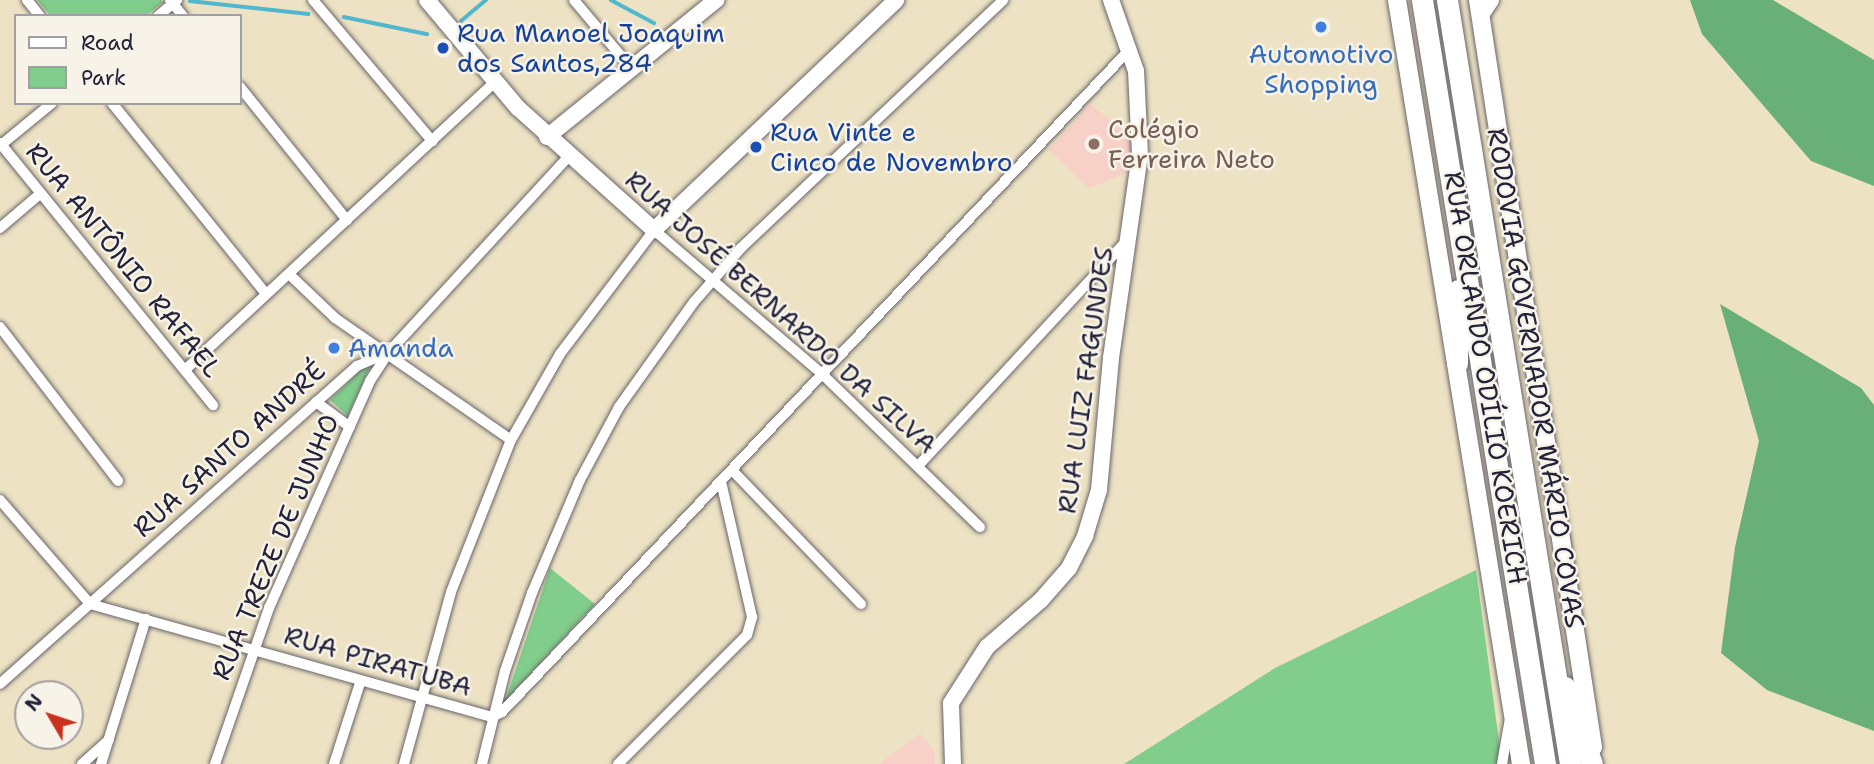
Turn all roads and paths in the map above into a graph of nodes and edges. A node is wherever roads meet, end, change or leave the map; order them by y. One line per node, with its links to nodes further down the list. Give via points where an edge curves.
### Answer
1 (27, 0): 14 (street)
2 (313, 0): 23 (street)
3 (427, 0): 18 (main road, RUA JOSÉ BERNARDO DA SILVA)
4 (574, 0): 17 (street)
5 (716, 0): 17 (main road)
6 (896, 0): 29 (main road)
7 (1003, 0): 33 (street)
8 (1111, 0): 16 (main road, RUA LUIZ FAGUNDES)
9 (1397, 0): 37 (main road, RUA ORLANDO ODÍLIO KOERICH)
10 (1422, 0): 30 (highway, RODOVIA GOVERNADOR MÁRIO COVAS)
11 (1447, 0): 55 (highway, RODOVIA GOVERNADOR MÁRIO COVAS)
12 (173, 1): 15 (street)
13 (1483, 5): 74 (main road)
14 (38, 14)
15 (160, 14)
16 (1130, 50): 31 (main road, RUA LUIZ FAGUNDES, via 1140,112); 39 (street)
17 (631, 68): 22 (main road)
18 (495, 82): 22 (main road, RUA JOSÉ BERNARDO DA SILVA); 23 (street)
19 (242, 89): 27 (street)
20 (50, 105): 24 (street)
21 (114, 105): 34 (street)
22 (547, 137): 25 (main road, RUA JOSÉ BERNARDO DA SILVA)
23 (432, 141): 27 (street)
24 (1, 144): 26 (street, RUA ANTÔNIO RAFAEL)
25 (569, 156): 29 (main road, RUA JOSÉ BERNARDO DA SILVA); 36 (street, RUA SANTO ANDRÉ)
26 (40, 194): 28 (street); 38 (street, RUA ANTÔNIO RAFAEL)
27 (347, 220): 32 (street)
28 (0, 228)
29 (653, 230): 33 (street, RUA JOSÉ BERNARDO DA SILVA); 43 (street, via 560,354)
30 (1459, 235): 37 (highway); 72 (highway, RODOVIA GOVERNADOR MÁRIO COVAS)
31 (1131, 236): 44 (street); 69 (main road, RUA LUIZ FAGUNDES, via 1093,512 1069,568 1041,600 986,647 962,682 949,715)
32 (289, 274): 34 (street); 36 (street, via 335,318)
33 (712, 279): 39 (street, RUA JOSÉ BERNARDO DA SILVA); 60 (street, via 634,385 594,451 532,593)
34 (266, 295): 38 (street)
35 (0, 327): 46 (street)
36 (388, 353): 40 (street, RUA SANTO ANDRÉ, via 365,359); 42 (street, RUA TREZE DE JUNHO); 43 (street)
37 (1457, 363): 59 (main road, RUA ORLANDO ODÍLIO KOERICH)
38 (186, 369): 41 (street, RUA ANTÔNIO RAFAEL)
39 (822, 374): 44 (street, RUA JOSÉ BERNARDO DA SILVA); 45 (street)
40 (317, 402): 42 (street); 51 (street, RUA SANTO ANDRÉ)
41 (213, 405)
42 (350, 427): 54 (street, RUA TREZE DE JUNHO)
43 (511, 440): 58 (street, via 458,570)
44 (918, 466): 50 (street, RUA JOSÉ BERNARDO DA SILVA)
45 (732, 470): 47 (street); 52 (street)
46 (118, 481)
47 (720, 482): 60 (street, via 512,705); 68 (street, via 752,617 747,635)
48 (0, 500): 49 (street)
49 (4, 513): 51 (street)
50 (980, 527)
51 (90, 604): 53 (street, RUA PIRATUBA); 57 (street, RUA SANTO ANDRÉ)
52 (861, 604)
53 (146, 619): 54 (street, RUA PIRATUBA); 61 (street)
54 (252, 649): 56 (street, RUA PIRATUBA); 64 (street, RUA TREZE DE JUNHO)
55 (1554, 666): 73 (highway, RODOVIA GOVERNADOR MÁRIO COVAS); 74 (highway, via 1575,706)
56 (361, 680): 58 (street, RUA PIRATUBA); 65 (street)
57 (0, 684)
58 (420, 697): 60 (street, RUA PIRATUBA); 66 (street)
59 (1512, 709): 70 (street); 71 (main road, RUA ORLANDO ODÍLIO KOERICH)
60 (492, 717): 67 (street)
61 (109, 740): 62 (street); 63 (street)
62 (82, 764)
63 (101, 764)
64 (215, 764)
65 (334, 764)
66 (404, 764)
67 (482, 764)
68 (618, 764)
69 (953, 764)
70 (1502, 764)
71 (1521, 764)
72 (1545, 764)
73 (1570, 764)
74 (1594, 764)

